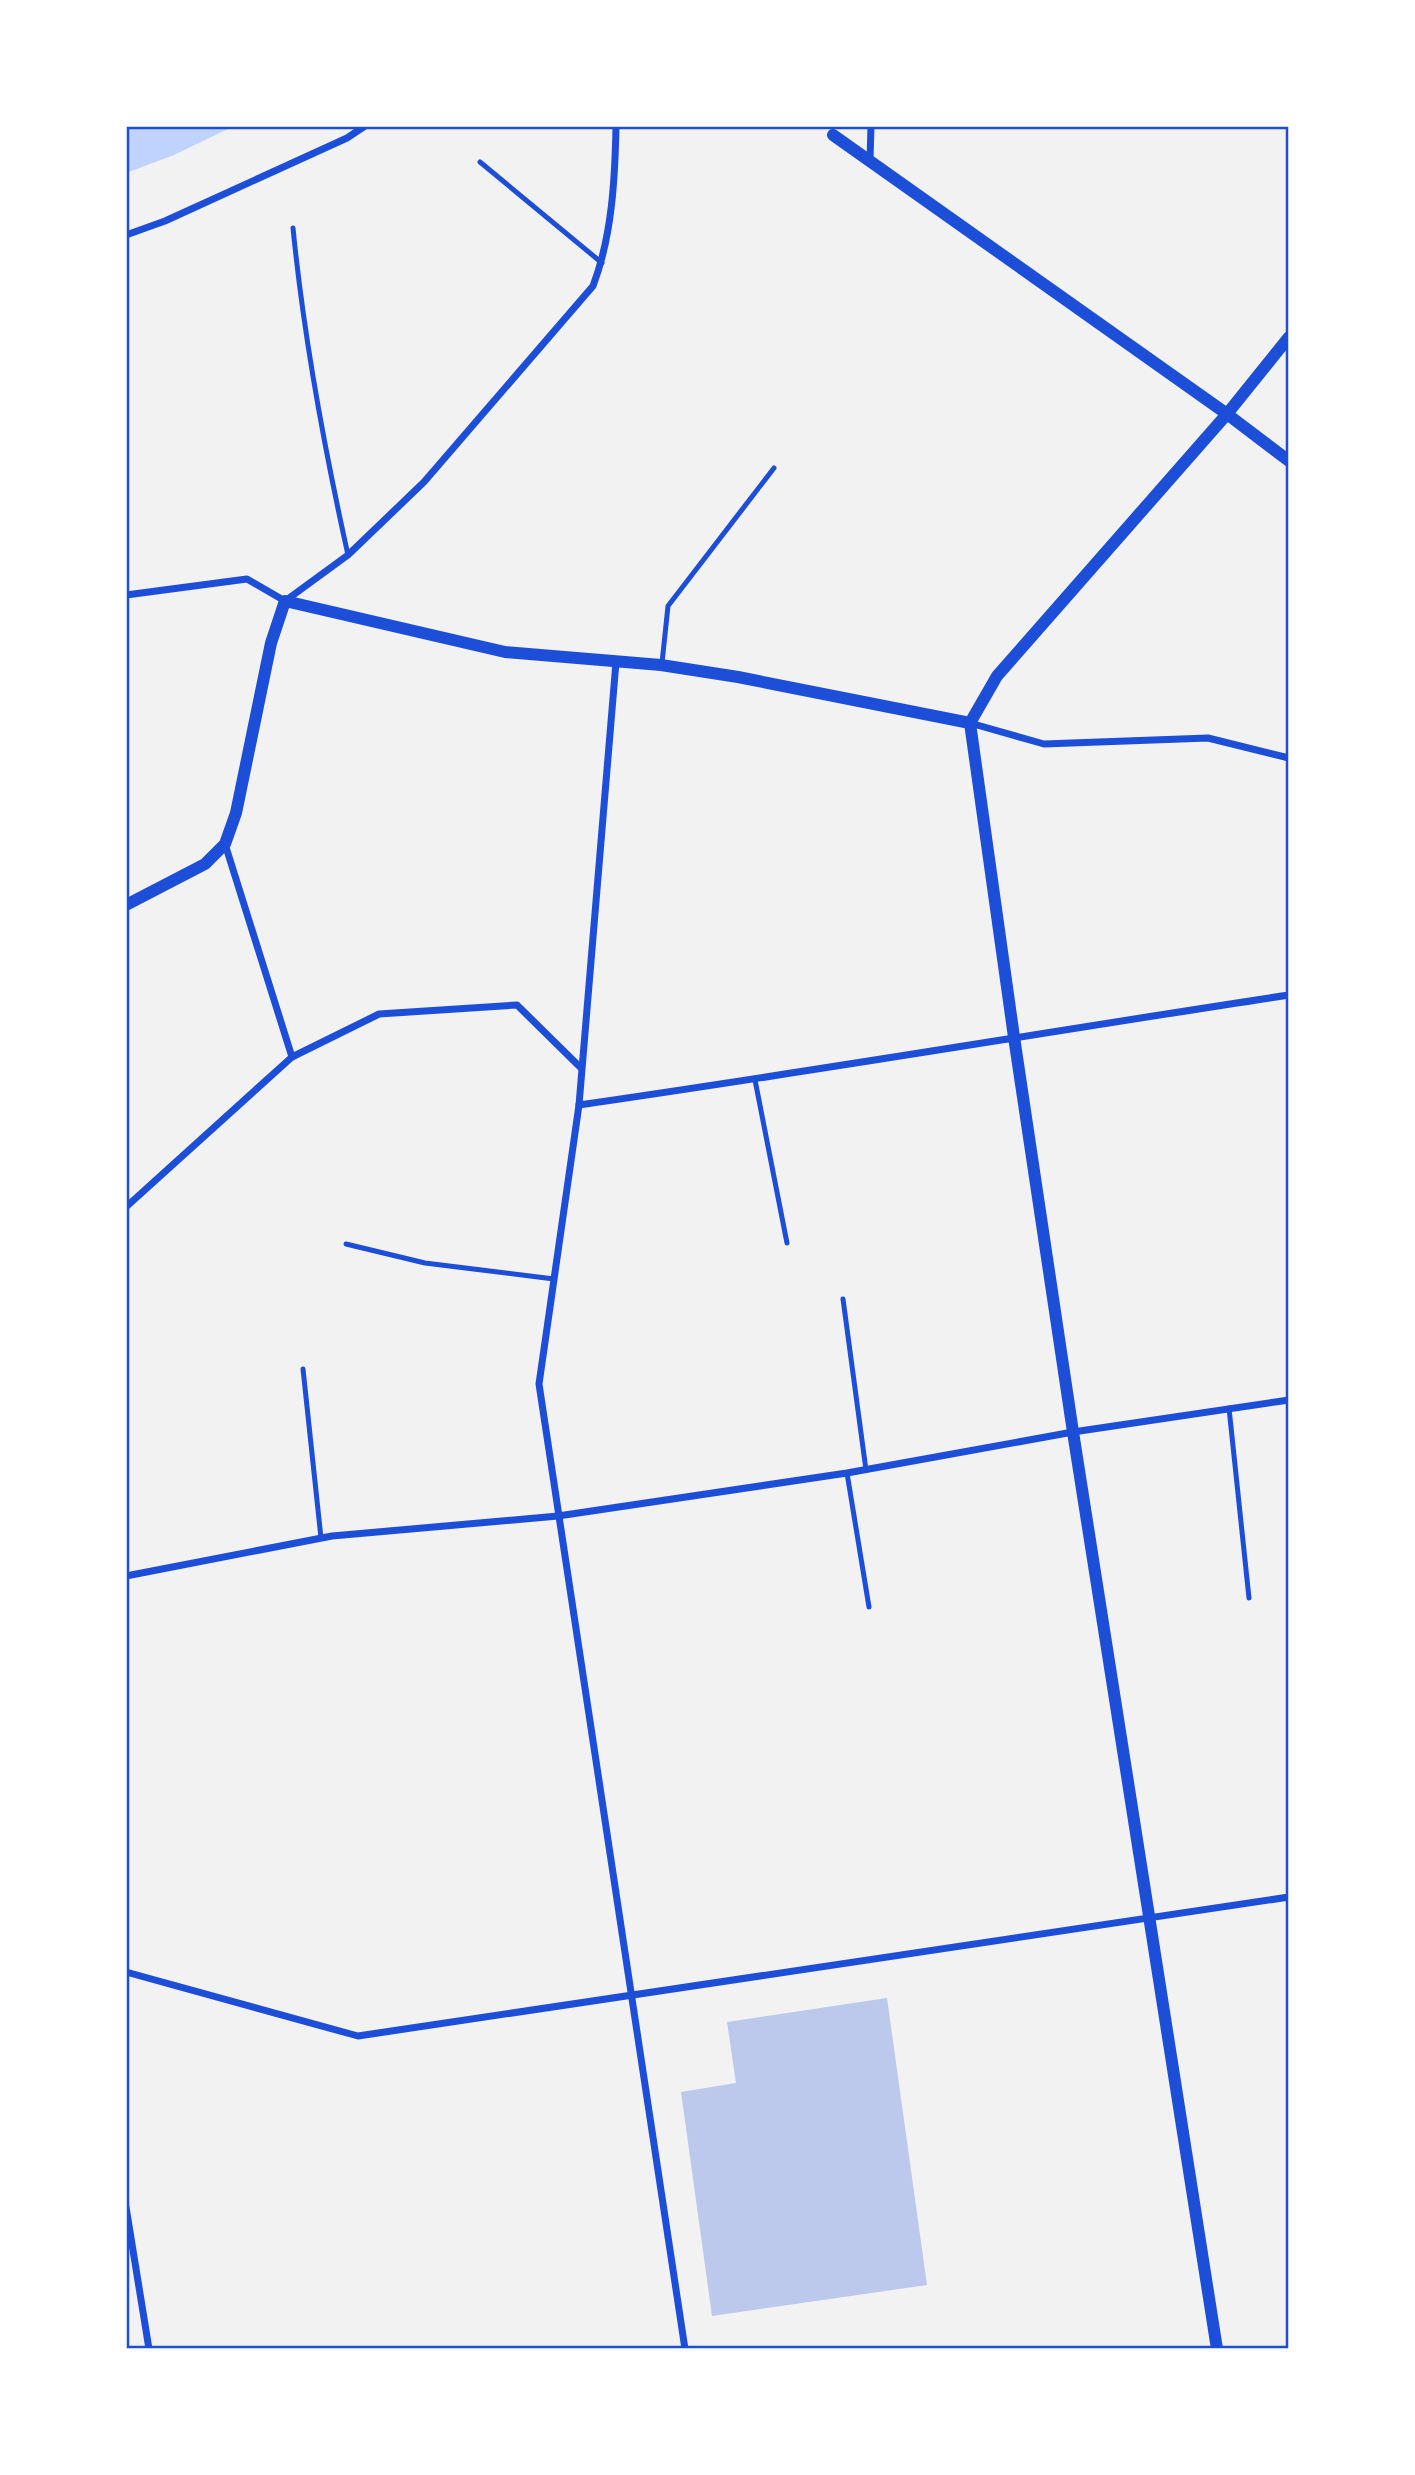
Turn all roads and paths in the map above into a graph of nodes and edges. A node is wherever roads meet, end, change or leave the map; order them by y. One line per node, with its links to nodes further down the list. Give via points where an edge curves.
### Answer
1 (365, 126): 8 (street)
2 (616, 126): 9 (street)
3 (871, 126): 5 (street)
4 (833, 135): 5 (street)
5 (870, 161): 11 (street)
6 (480, 162): 9 (lane)
7 (293, 228): 14 (lane, via 324,449)
8 (126, 235)
9 (602, 263): 14 (street, via 593,286 433,471)
10 (1289, 337): 11 (street)
11 (1227, 414): 12 (street); 19 (street, via 997,676)
12 (1289, 461)
13 (774, 468): 18 (lane, via 668,606)
14 (348, 555): 16 (street)
15 (126, 595): 16 (street, via 247,579)
16 (285, 601): 17 (street, via 505,652); 21 (street, via 271,643 236,813)
17 (616, 662): 18 (street); 26 (street)
18 (662, 665): 19 (street)
19 (970, 723): 20 (street, via 1044,744 1208,737); 24 (street)
20 (1289, 758)
21 (225, 844): 22 (street, via 205,864); 25 (street)
22 (126, 905)
23 (1289, 995): 24 (street)
24 (1014, 1037): 27 (street); 37 (street)
25 (292, 1057): 26 (street, via 379,1013 516,1004); 29 (street)
26 (581, 1068): 28 (street)
27 (755, 1080): 28 (street); 30 (lane)
28 (579, 1105): 32 (street)
29 (126, 1207)
30 (787, 1243)
31 (346, 1244): 32 (lane, via 425,1263)
32 (554, 1279): 40 (street, via 539,1384)
33 (843, 1299): 38 (lane)
34 (303, 1369): 41 (lane)
35 (1289, 1400): 36 (street)
36 (1229, 1408): 37 (street); 43 (lane)
37 (1073, 1432): 38 (street); 46 (street)
38 (866, 1470): 39 (street)
39 (847, 1473): 40 (street); 44 (lane)
40 (558, 1516): 41 (street); 48 (street)
41 (321, 1538): 42 (street)
42 (126, 1576)
43 (1249, 1598)
44 (869, 1607)
45 (1289, 1897): 46 (street)
46 (1149, 1919): 48 (street); 52 (street)
47 (126, 1972): 48 (street, via 358,2036)
48 (631, 1997): 51 (street)
49 (126, 2207): 50 (street)
50 (149, 2349)
51 (685, 2349)
52 (1217, 2349)

